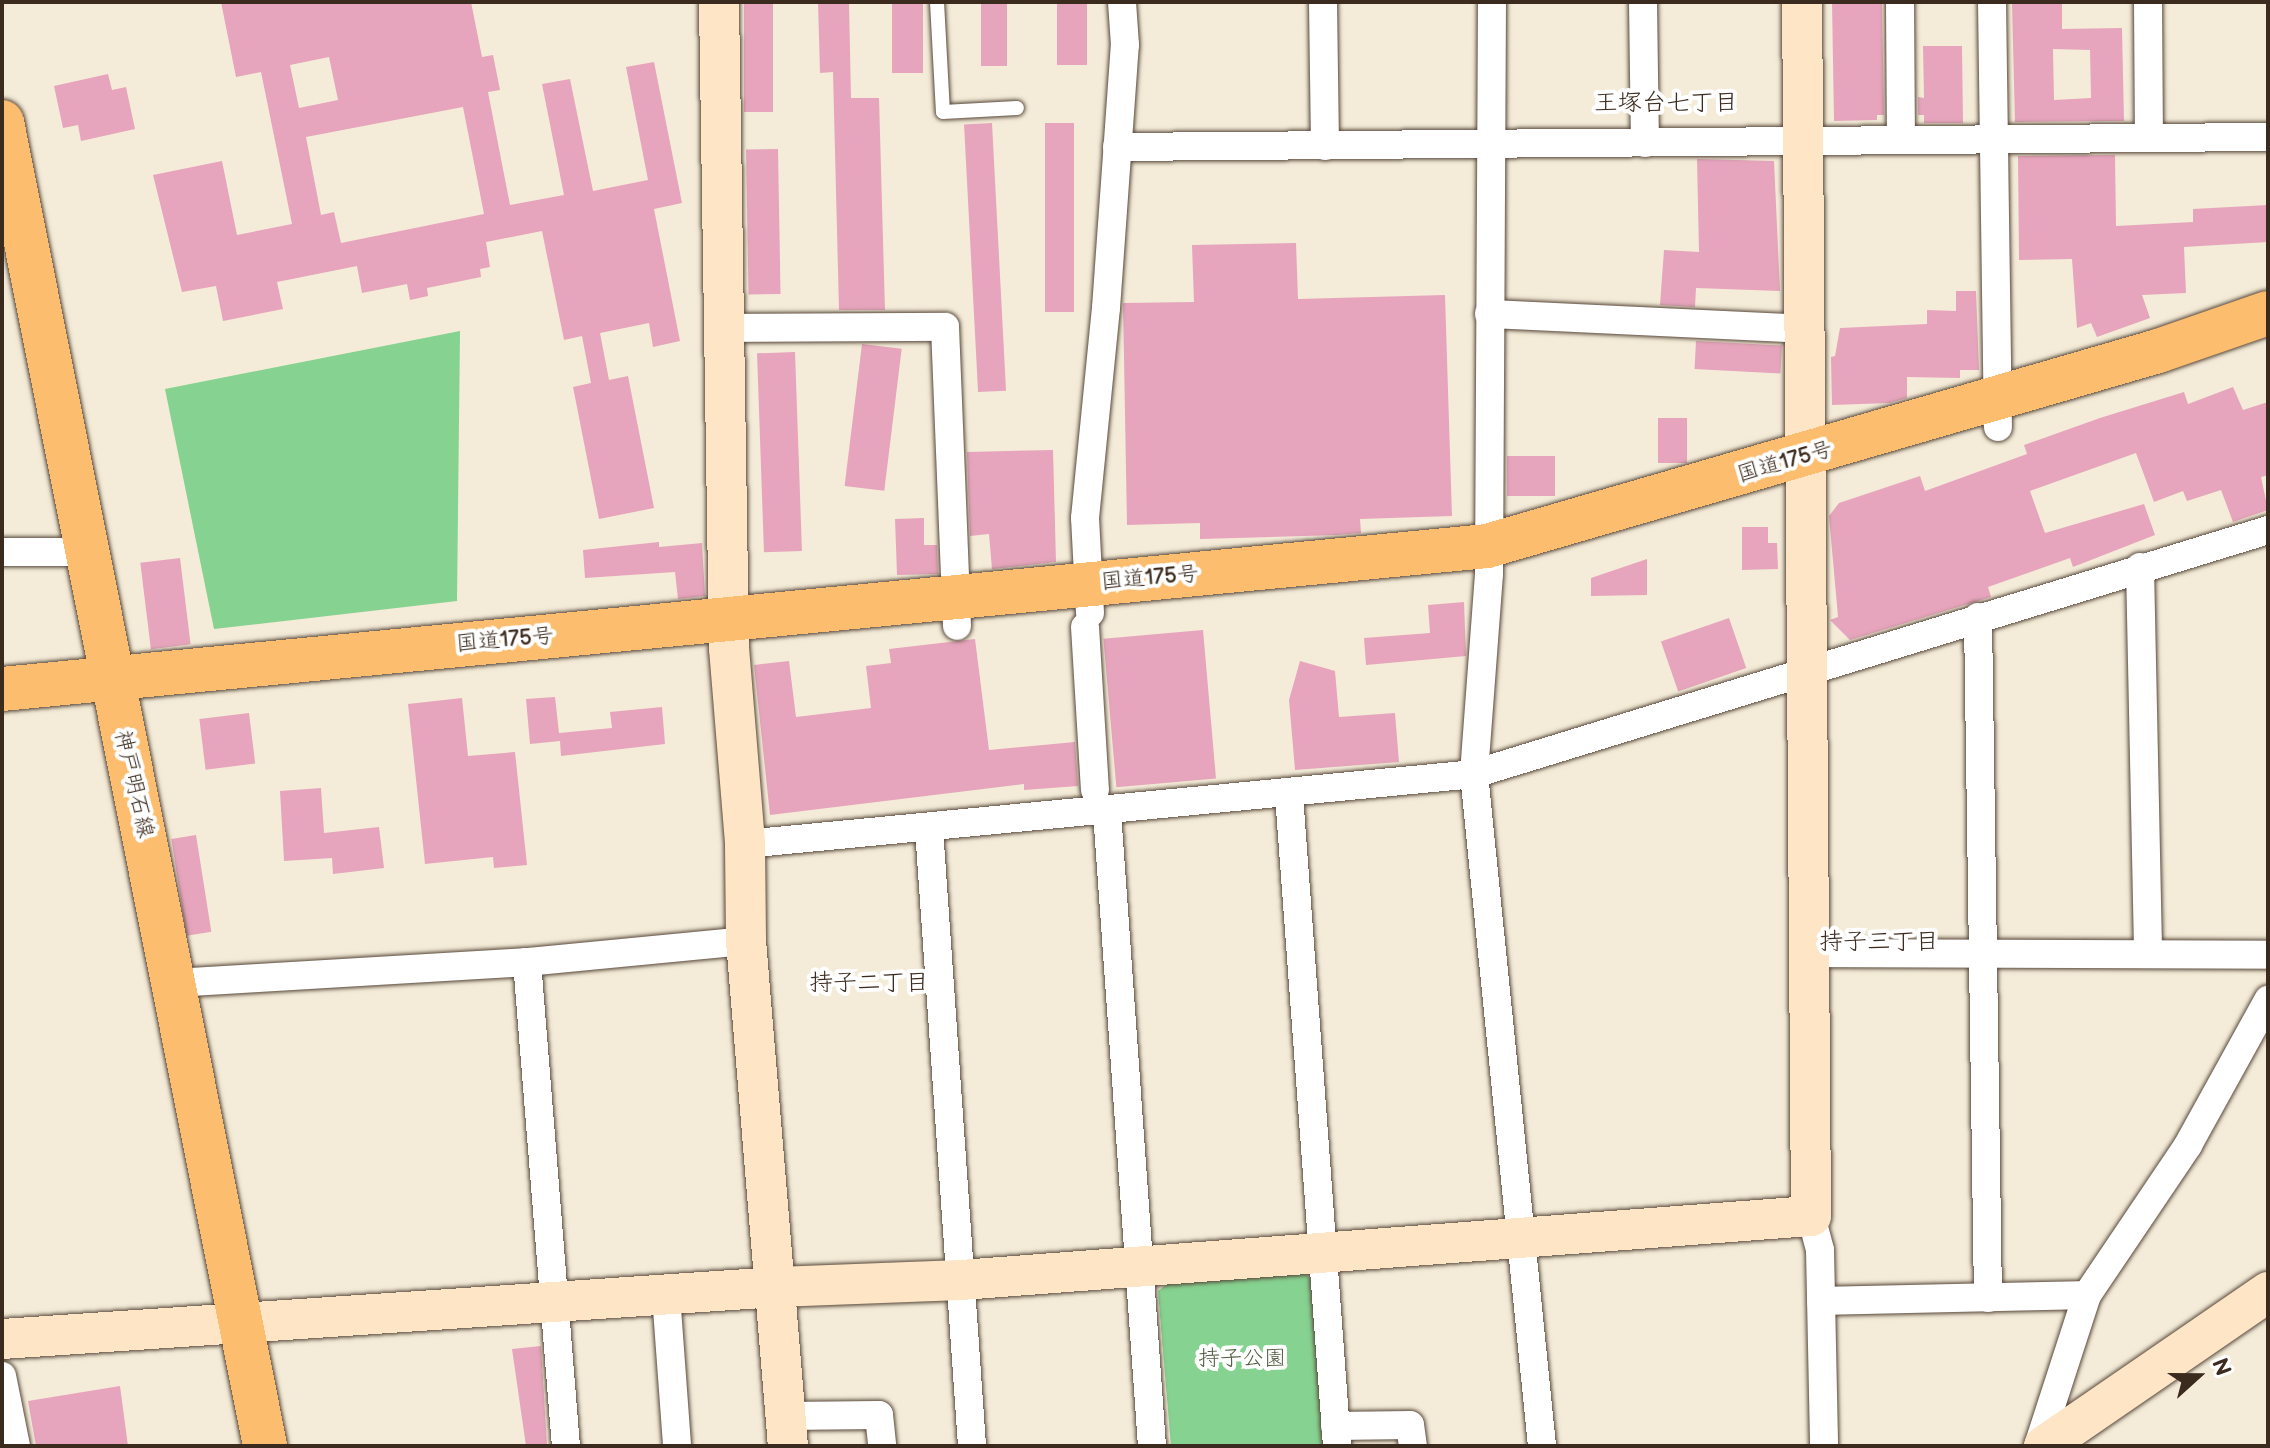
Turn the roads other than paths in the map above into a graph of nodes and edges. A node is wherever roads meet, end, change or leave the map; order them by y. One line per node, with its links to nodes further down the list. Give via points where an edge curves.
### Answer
1 (719, 2): 24 (street)
2 (937, 2): 11 (lane, via 943,112)
3 (1122, 2): 21 (street, via 1125,45)
4 (1323, 2): 20 (street)
5 (1492, 2): 18 (street)
6 (1643, 2): 19 (street)
7 (1802, 2): 17 (street)
8 (1900, 2): 15 (street)
9 (1992, 2): 16 (street)
10 (2148, 2): 13 (street)
11 (1017, 108)
12 (2, 122): 31 (main road, 神戸明石線)
13 (2149, 136): 14 (street); 16 (street)
14 (2268, 137)
15 (1901, 140): 16 (street); 17 (street)
16 (1993, 140): 27 (street)
17 (1803, 141): 19 (street); 25 (street)
18 (1491, 143): 19 (street); 20 (street); 23 (street)
19 (1645, 143)
20 (1325, 146): 21 (street)
21 (1117, 147): 34 (street, via 1085,518)
22 (2268, 313): 27 (main road, 国道175号)
23 (1489, 314): 25 (street); 32 (street)
24 (725, 328): 35 (street, via 945,327); 37 (street)
25 (1805, 329): 28 (street)
26 (2268, 345): 27 (main road, 国道175号)
27 (1997, 413): 28 (main road, 国道175号)
28 (1805, 470): 32 (main road, 国道175号); 38 (street)
29 (2268, 530): 33 (street)
30 (2, 552): 31 (street)
31 (85, 552): 40 (main road, 神戸明石線)
32 (1488, 560): 34 (main road, 国道175号); 42 (street)
33 (2140, 567): 36 (street); 49 (street)
34 (1088, 608): 35 (main road, 国道175号); 44 (street)
35 (956, 611): 37 (main road, 国道175号)
36 (1978, 617): 38 (street); 48 (street)
37 (730, 633): 40 (main road, 国道175号); 46 (street)
38 (1803, 670): 42 (street); 50 (street)
39 (2, 689): 40 (main road, 国道175号)
40 (112, 692): 41 (main road, 国道175号); 53 (main road, 神戸明石線, via 131,758)
41 (2, 717)
42 (1474, 774): 43 (street); 56 (street)
43 (1289, 795): 44 (street); 57 (street)
44 (1101, 801): 45 (street); 58 (street)
45 (929, 829): 46 (street); 59 (street)
46 (745, 844): 47 (street)
47 (746, 941): 52 (street); 60 (street)
48 (1983, 952): 49 (street); 50 (street); 64 (street)
49 (2148, 952): 51 (street)
50 (1808, 953): 55 (street)
51 (2268, 955)
52 (527, 962): 53 (street); 66 (street)
53 (175, 983): 67 (main road, 神戸明石線)
54 (2268, 1000): 63 (street, via 2188,1145)
55 (1811, 1216): 56 (street); 65 (street, via 1820,1250)
56 (1521, 1239): 57 (street); 80 (street)
57 (1322, 1251): 58 (street); 71 (street)
58 (1139, 1263): 59 (street); 78 (street)
59 (961, 1280): 60 (street); 77 (street)
60 (777, 1287): 62 (street); 70 (street)
61 (2268, 1292): 83 (street)
62 (666, 1295): 66 (street); 75 (street)
63 (2087, 1295): 64 (street); 82 (street)
64 (1988, 1298): 65 (street)
65 (1821, 1301): 81 (street)
66 (551, 1304): 67 (street); 74 (street)
67 (241, 1327): 68 (street); 73 (main road, 神戸明石線)
68 (2, 1339)
69 (2, 1376): 72 (street)
70 (787, 1431): 76 (street, via 879,1415)
71 (1336, 1436): 79 (street, via 1410,1425)
72 (16, 1446)
73 (265, 1446)
74 (566, 1446)
75 (677, 1446)
76 (882, 1446)
77 (972, 1446)
78 (1152, 1446)
79 (1413, 1446)
80 (1542, 1446)
81 (1824, 1446)
82 (2038, 1446)
83 (2044, 1446)

